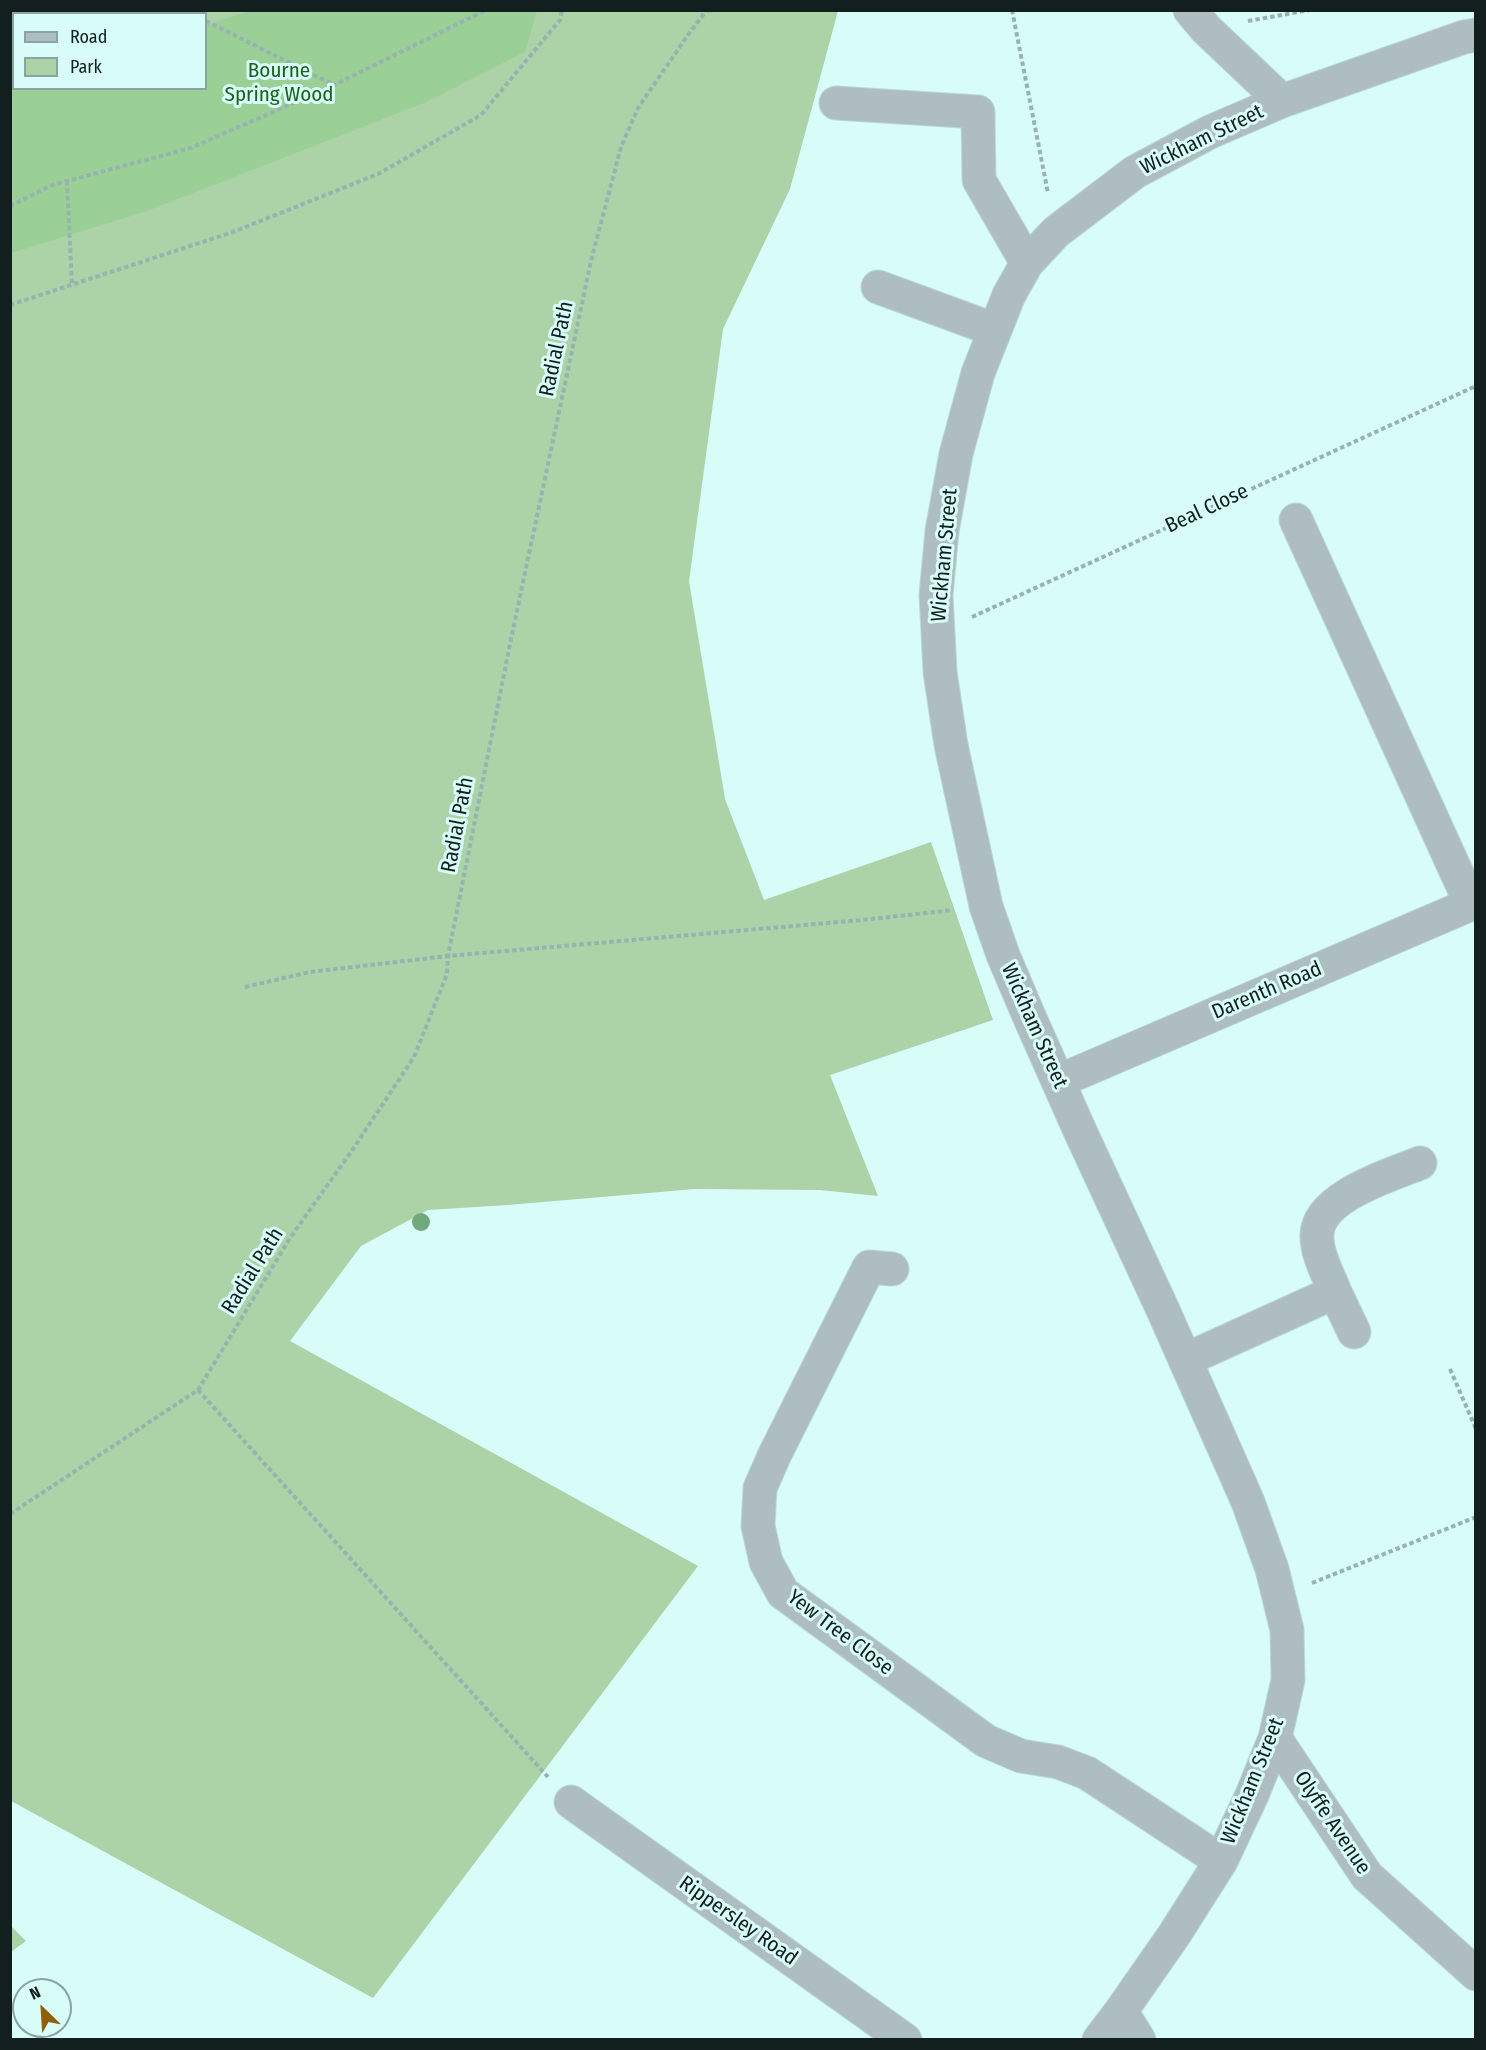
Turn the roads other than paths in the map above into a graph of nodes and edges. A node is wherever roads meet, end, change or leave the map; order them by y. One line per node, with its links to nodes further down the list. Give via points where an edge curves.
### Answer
1 (1198, 20): 3 (street)
2 (1466, 28): 3 (street, Wickham Street)
3 (1282, 100): 5 (street, Wickham Street, via 1210,132 1136,172 1056,232)
4 (836, 103): 5 (street, via 978,112 979,180)
5 (1027, 263): 7 (street, Wickham Street)
6 (878, 287): 7 (street)
7 (995, 330): 10 (street, Wickham Street, via 978,373 956,454 942,531 936,595 940,672 951,745 986,906 1007,965)
8 (1296, 520): 9 (street)
9 (1473, 903): 10 (street, Darenth Road)
10 (1059, 1081): 15 (street, Wickham Street)
11 (1420, 1163): 13 (street, via 1353,1192 1334,1204 1322,1218 1318,1247)
12 (892, 1269): 18 (street, Yew Tree Close, via 869,1267 760,1488 758,1526 766,1562 783,1593 986,1741 1021,1756 1058,1761 1088,1773)
13 (1335, 1292): 14 (street); 15 (street)
14 (1354, 1332)
15 (1185, 1360): 16 (street, Wickham Street, via 1248,1502 1272,1569 1287,1630 1288,1680)
16 (1275, 1738): 18 (street, Wickham Street); 19 (street, Olyffe Avenue, via 1366,1876)
17 (571, 1802): 21 (street, Rippersley Road)
18 (1221, 1860): 20 (street, Wickham Street)
19 (1476, 1974)
20 (1121, 2011): 22 (street, Wickham Street); 23 (street)
21 (905, 2040)
22 (1099, 2040)
23 (1139, 2040)

